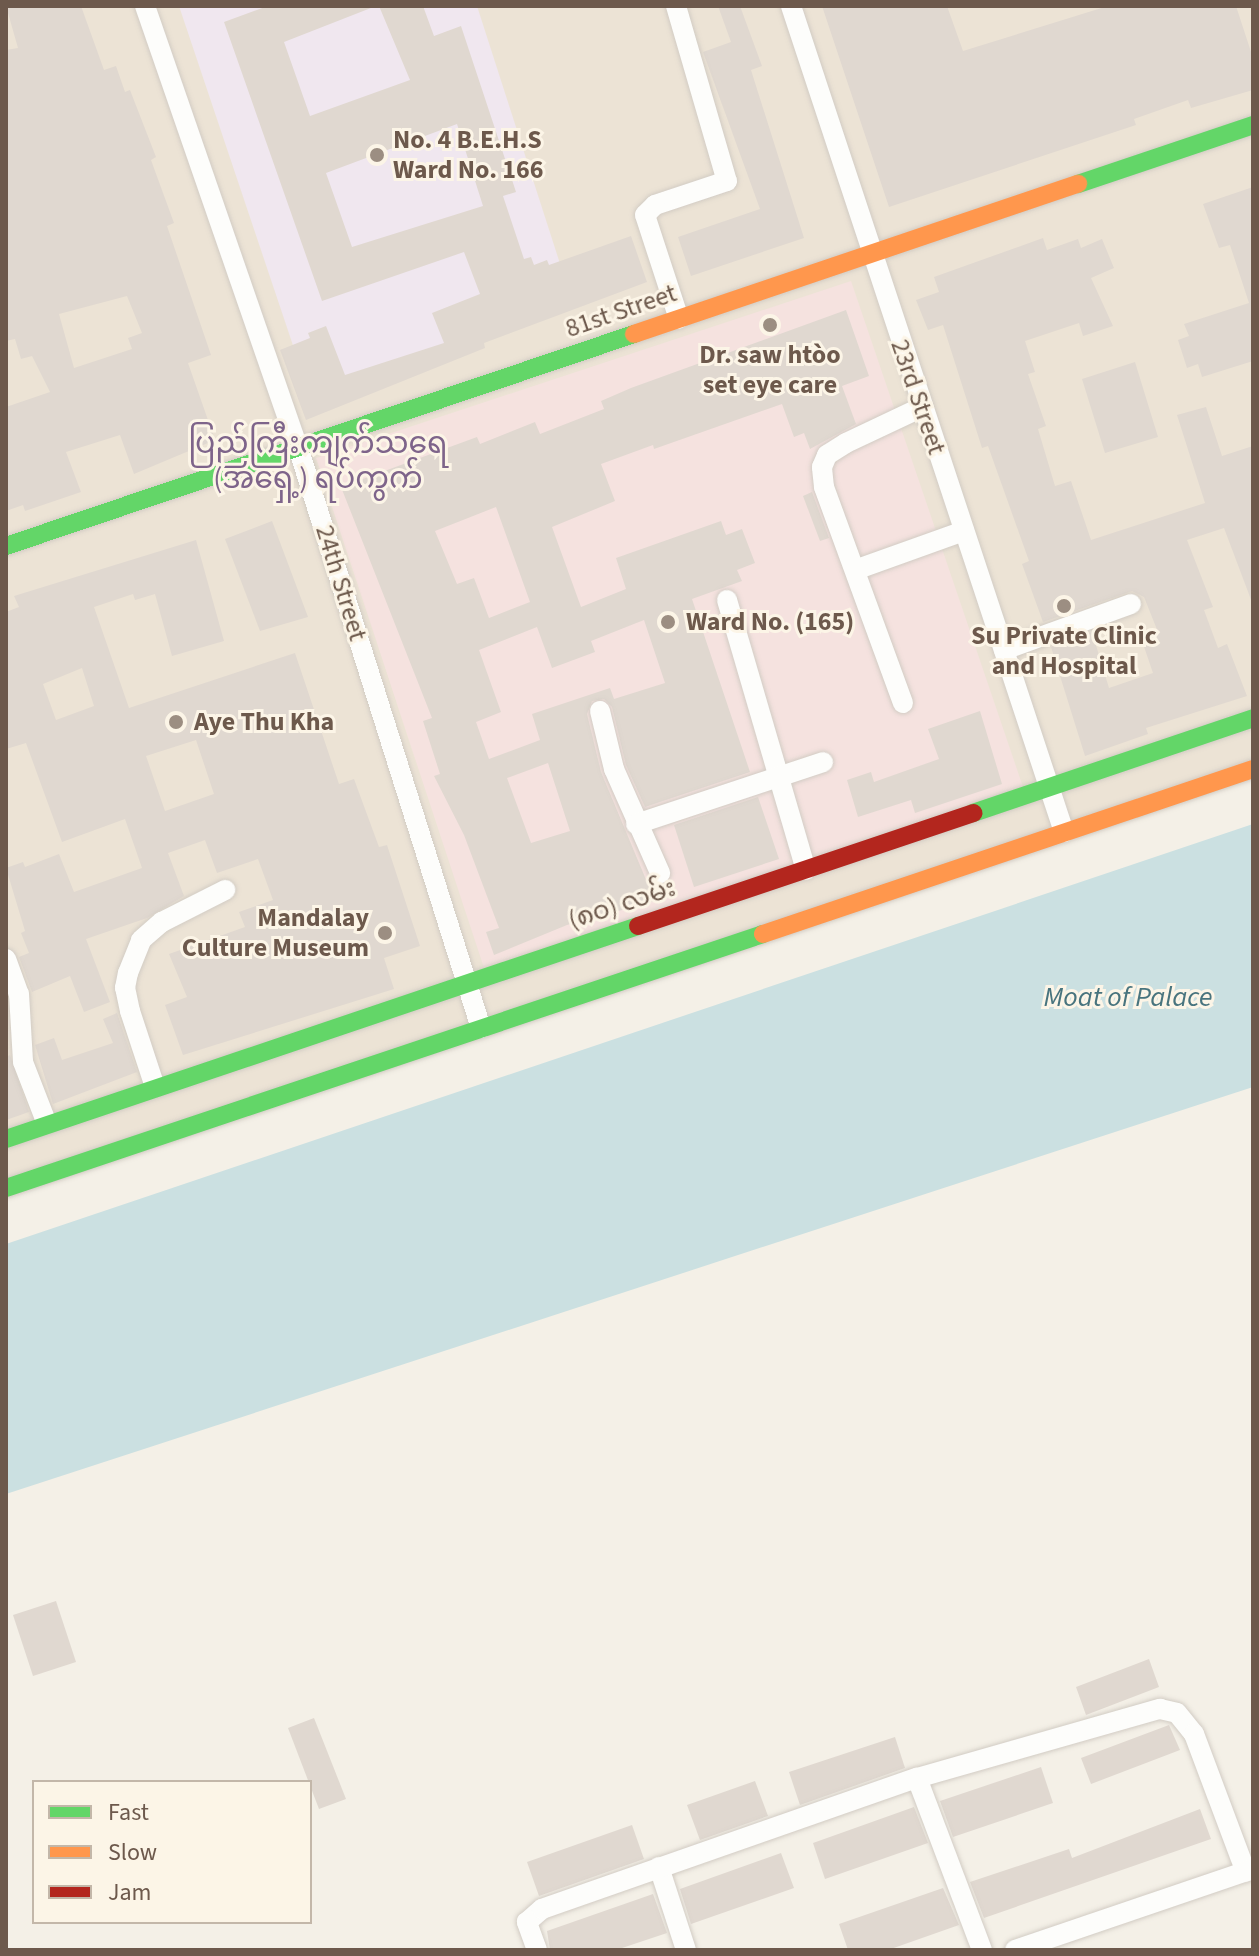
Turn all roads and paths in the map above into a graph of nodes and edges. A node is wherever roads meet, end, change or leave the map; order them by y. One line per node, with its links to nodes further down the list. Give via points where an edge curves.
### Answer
1 (145, 6): 8 (street, 24th Street)
2 (676, 6): 6 (street, via 727,181 655,205 645,215)
3 (791, 6): 5 (street, 23rd Street)
4 (1253, 125): 5 (main road, 81st Street)
5 (869, 252): 6 (main road, 81st Street); 7 (street, 23rd Street)
6 (679, 319): 8 (main road, 81st Street)
7 (922, 407): 9 (street, 23rd Street); 11 (street, via 846,443 827,455 822,467 824,487)
8 (298, 447): 10 (main road, 81st Street); 28 (street, 24th Street)
9 (964, 531): 11 (street); 14 (street, 23rd Street)
10 (6, 546)
11 (855, 570): 15 (street)
12 (727, 600): 20 (street)
13 (1131, 604): 14 (street)
14 (1004, 650): 21 (street, 23rd Street)
15 (903, 703)
16 (600, 711): 22 (street)
17 (1253, 718): 21 (main road, (၈၀) လမ်း)
18 (823, 762): 20 (street)
19 (1253, 769): 23 (main road)
20 (780, 776): 22 (street); 24 (street)
21 (1050, 787): 23 (street, 23rd Street); 24 (main road, (၈၀) လမ်း)
22 (636, 824): 25 (street)
23 (1064, 832): 29 (main road)
24 (806, 870): 28 (main road, (၈၀) လမ်း)
25 (660, 873)
26 (225, 890): 30 (street, via 141,940 128,973 130,1011)
27 (6, 959): 31 (street, via 19,994 23,1062)
28 (466, 983): 29 (street, 24th Street); 30 (main road, (၈၀) လမ်း)
29 (481, 1028): 33 (main road)
30 (155, 1087): 31 (main road, (၈၀) လမ်း)
31 (47, 1124): 32 (main road, (၈၀) လမ်း)
32 (6, 1139)
33 (6, 1188)
34 (917, 1778): 35 (street); 36 (street, via 1160,1709 1177,1713 1194,1734); 39 (street)
35 (659, 1867): 37 (street, via 531,1916 527,1922); 38 (street)
36 (1249, 1871): 40 (street)
37 (537, 1950)
38 (686, 1950)
39 (982, 1950)
40 (1015, 1950)

